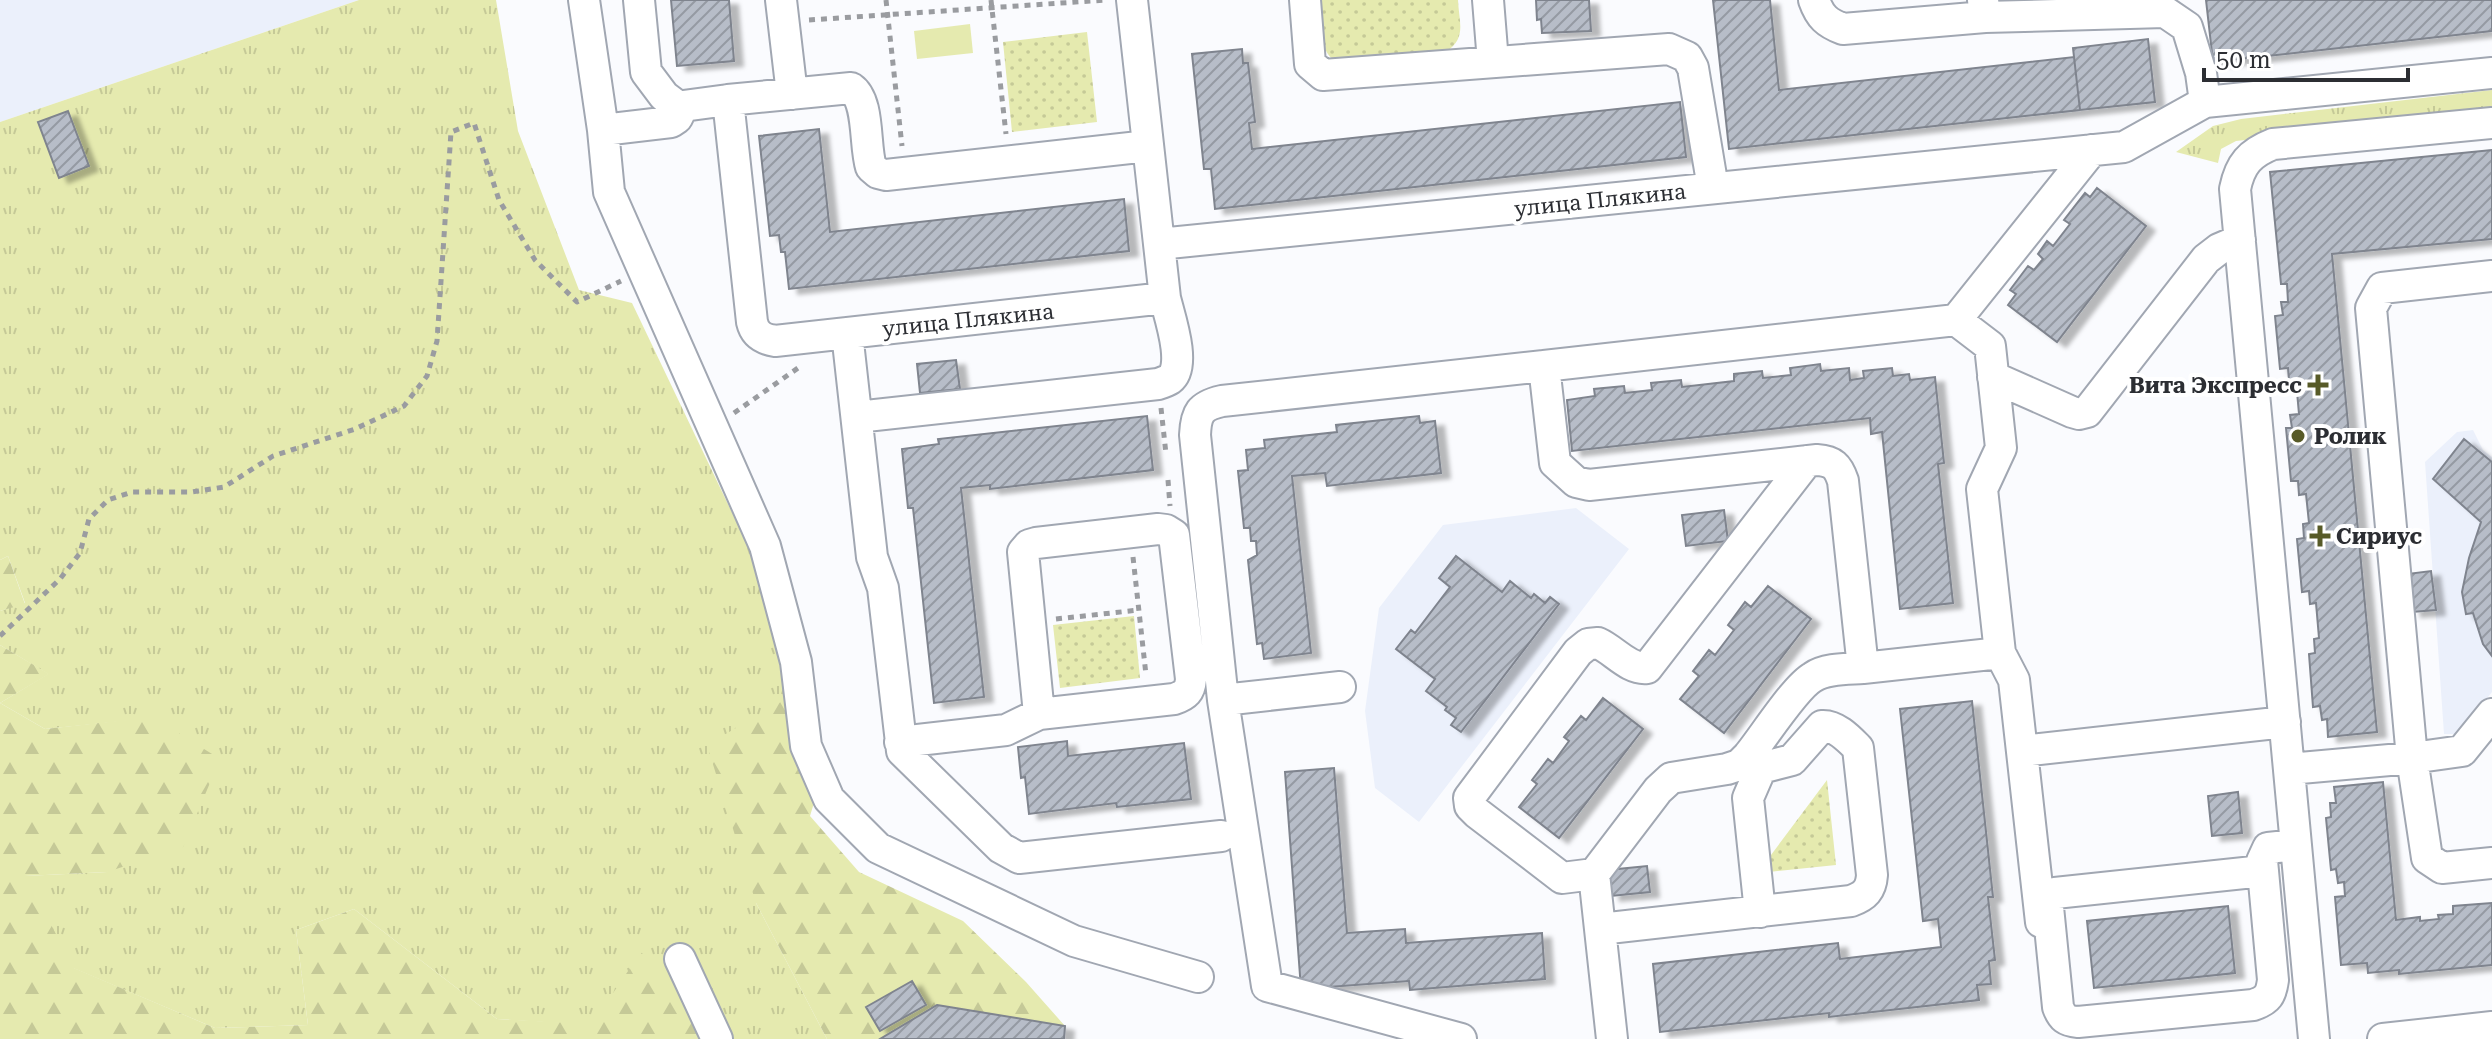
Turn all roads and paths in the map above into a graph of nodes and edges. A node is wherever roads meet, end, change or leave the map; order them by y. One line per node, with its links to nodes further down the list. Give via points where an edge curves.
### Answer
1 (584, 0): 21 (street)
2 (639, 0): 19 (street, via 646,72 669,101)
3 (886, 0): 13 (path)
4 (991, 0): 10 (path)
5 (1113, 0): 10 (path)
6 (1132, 0): 22 (street)
7 (1305, 0): 14 (street, via 1310,64 1323,75)
8 (1488, 0): 14 (street)
9 (1814, 0): 11 (street, via 1826,23 1843,29)
10 (992, 8): 13 (path); 24 (path)
11 (1984, 8): 18 (street, via 2165,12 2187,27)
12 (782, 11): 13 (path); 16 (street)
13 (888, 14): 25 (path)
14 (1493, 62): 26 (street, via 1669,49 1687,57)
15 (2492, 73): 18 (street, улица Плякина)
16 (792, 94): 17 (street); 25 (street, via 851,88 862,104 871,167 886,175)
17 (728, 100): 19 (street); 33 (street, улица Плякина, via 754,329 775,341)
18 (2205, 102): 23 (street, улица Плякина, via 2124,147)
19 (683, 106): 21 (street, via 671,122)
20 (2492, 123): 27 (street, via 2259,149 2245,159 2238,174)
21 (603, 130): 29 (street, via 609,192)
22 (1148, 146): 24 (street); 28 (street)
23 (2092, 150): 26 (street, улица Плякина); 32 (street)
24 (1008, 161): 25 (street)
25 (905, 172)
26 (1713, 188): 28 (street, улица Плякина)
27 (2240, 240): 35 (street, via 2206,259 2087,412 2072,412); 52 (street)
28 (1159, 244): 31 (street)
29 (643, 270): 38 (street); 44 (path, via 577,302 535,260 499,200 474,123 451,132 437,341 427,376 404,406 355,429 273,456 224,487 132,492 108,500 89,519 80,553 60,579)
30 (2492, 276): 55 (street, via 2382,288 2371,308)
31 (1165, 298): 33 (street, улица Плякина); 36 (street, via 1177,362 1176,372)
32 (1956, 320): 34 (street); 35 (street, via 1990,346)
33 (836, 335): 37 (street); 38 (path)
34 (1544, 366): 39 (street, via 1555,463 1583,485); 48 (street, via 1207,405 1195,418 1195,435)
35 (1993, 377): 45 (street, via 2001,448 1982,489)
36 (1158, 384): 37 (street); 40 (path)
37 (857, 417): 53 (street)
38 (713, 429): 66 (street, via 765,546 796,662 806,746 829,799 878,848 1074,941)
39 (1807, 461): 46 (street, via 1829,461 1839,467 1843,481); 62 (street, via 1647,668 1631,665 1598,643 1588,644 1469,798 1477,813 1562,878)
40 (1167, 467)
41 (1131, 532): 42 (path); 43 (street, via 1029,545 1023,552); 49 (street, via 1158,529 1174,535 1191,679 1184,696)
42 (1139, 610): 43 (path); 49 (path)
43 (1029, 622): 50 (street)
44 (0, 636)
45 (2000, 653): 46 (street); 54 (street, via 2014,680)
46 (1863, 668): 56 (street, via 1813,676)
47 (1340, 687): 48 (street)
48 (1223, 700): 69 (street, via 1267,986)
49 (1149, 702): 50 (street)
50 (1039, 714): 53 (street, via 1006,730)
51 (2492, 714): 55 (street, via 2462,751)
52 (2285, 722): 54 (street); 57 (street)
53 (900, 742): 58 (street, via 909,760 1001,848 1019,858)
54 (2022, 751): 71 (street)
55 (2412, 758): 57 (street); 60 (street, via 2427,858 2442,868)
56 (1757, 759): 62 (street, via 1671,778); 63 (street, via 1748,798); 63 (street, via 1792,760 1822,726 1830,725 1858,748 1872,875 1871,886 1851,901)
57 (2289, 769): 59 (street)
58 (1221, 836)
59 (2296, 845): 61 (street, via 2268,848); 72 (street)
60 (2492, 863)
61 (2263, 871): 61 (street, via 2055,893 2048,907 2061,1015 2078,1022 2265,1001 2273,980)
62 (1594, 874): 64 (street)
63 (1760, 912): 64 (street)
64 (1600, 929): 70 (street)
65 (680, 959): 68 (street)
66 (1198, 977)
67 (2492, 1027): 73 (street)
68 (717, 1039)
69 (1461, 1039)
70 (1612, 1039)
71 (2053, 1039)
72 (2314, 1039)
73 (2383, 1039)

